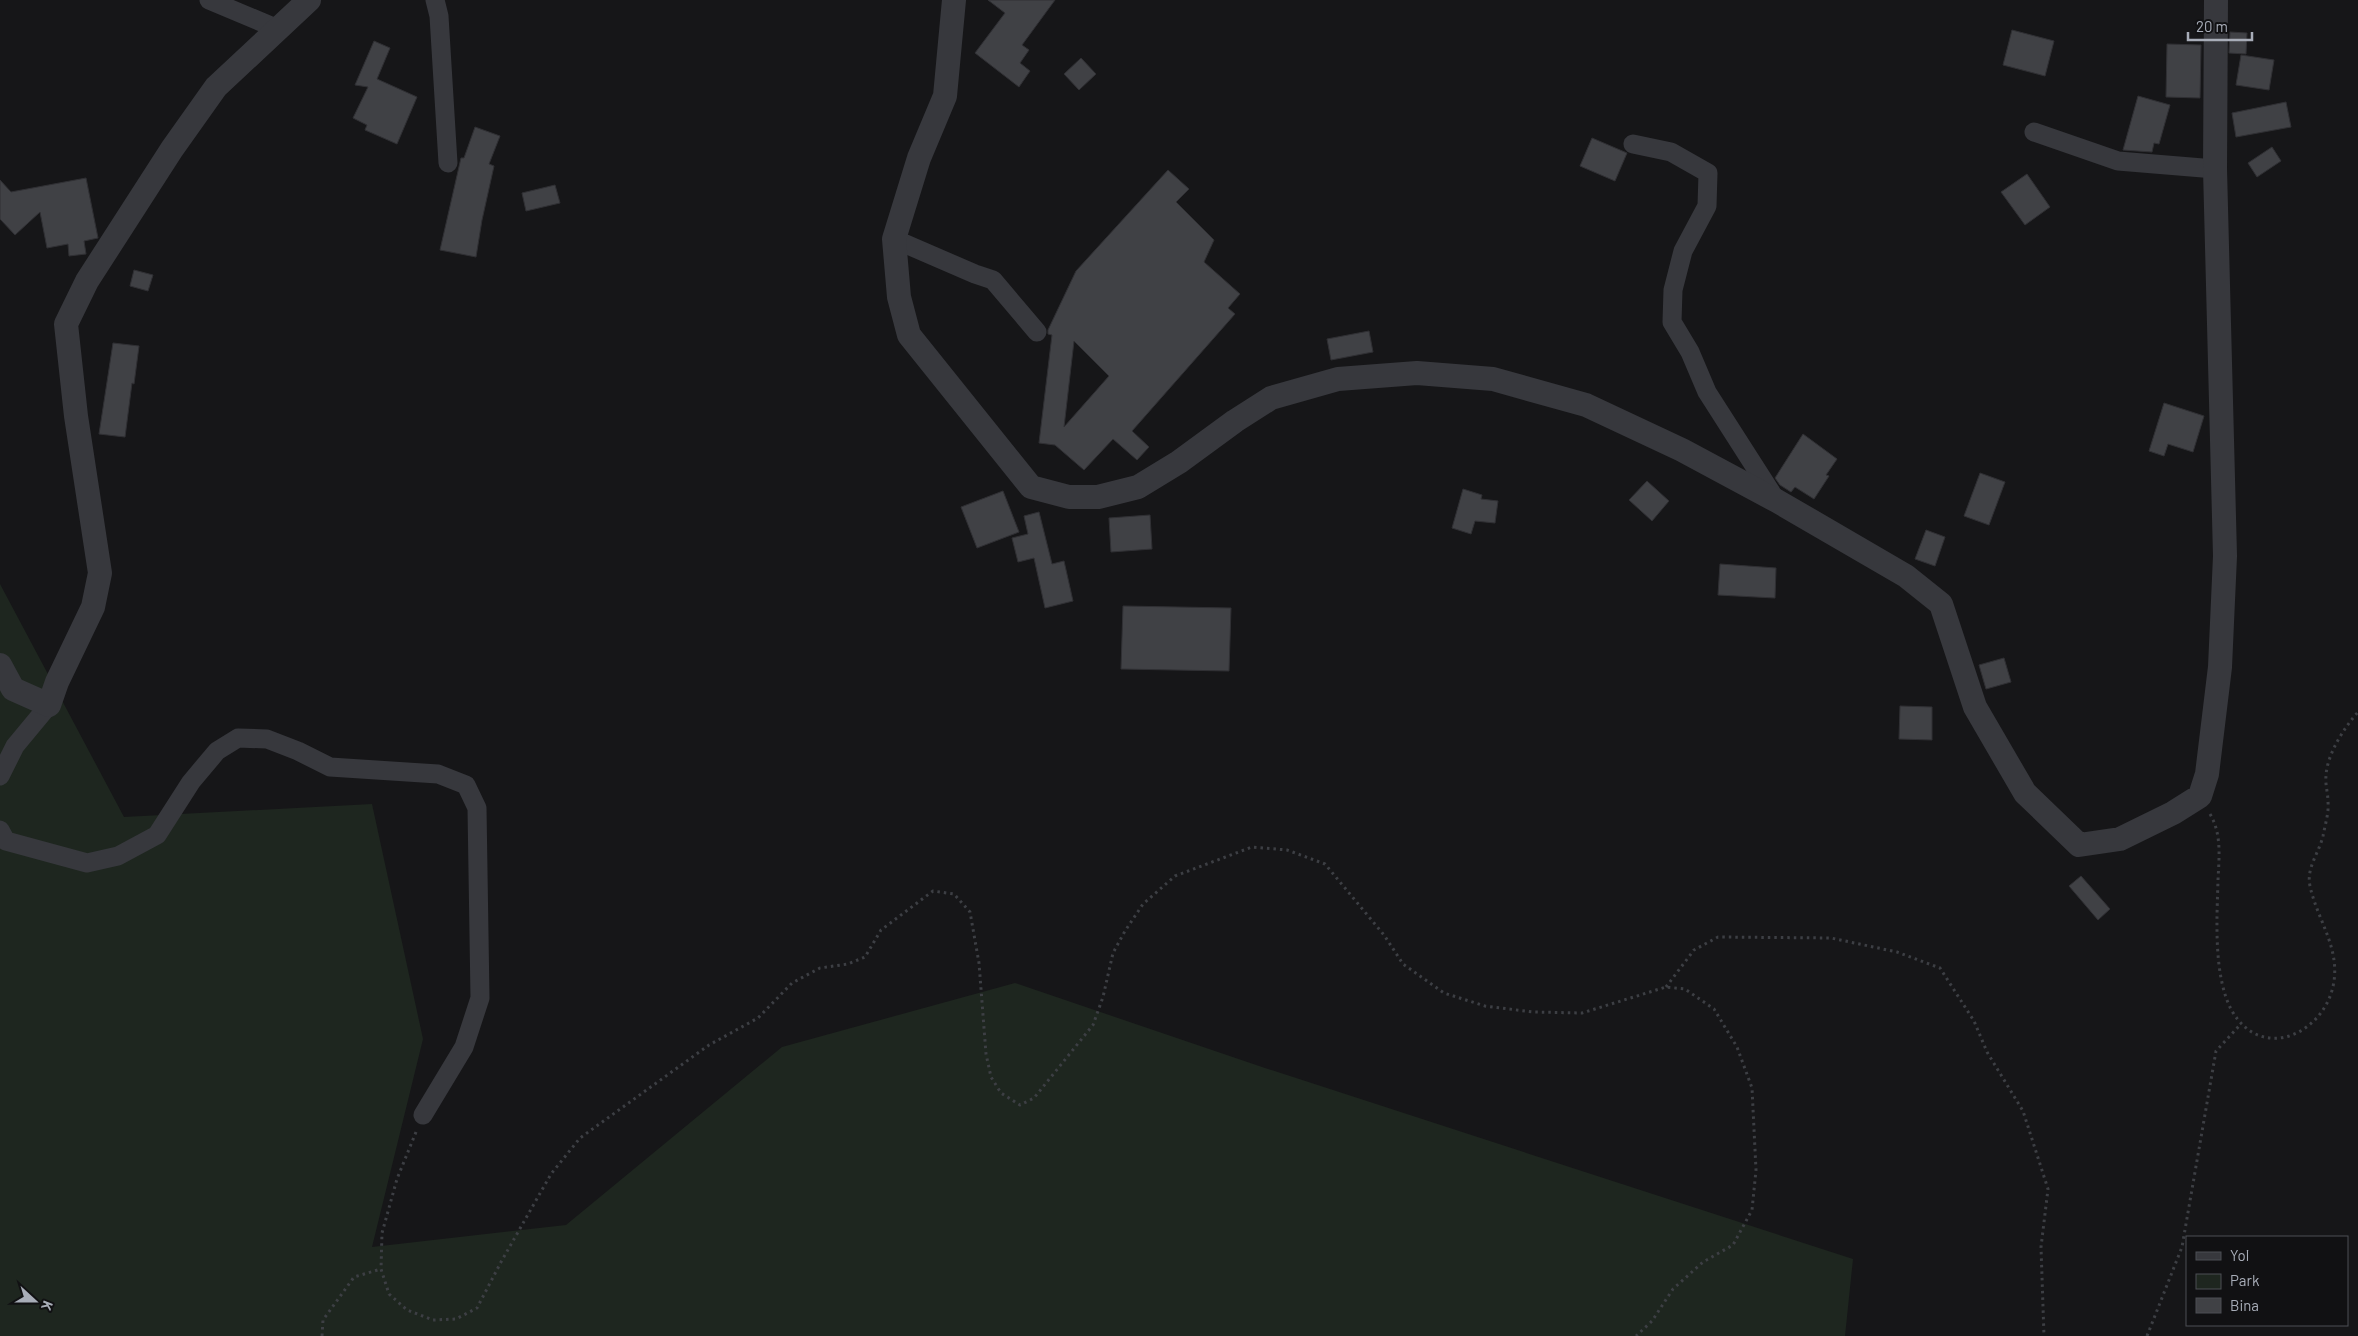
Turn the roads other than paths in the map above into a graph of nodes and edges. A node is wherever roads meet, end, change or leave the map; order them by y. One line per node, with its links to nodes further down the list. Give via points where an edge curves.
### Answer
1 (209, 0): 6 (street)
2 (309, 0): 6 (street)
3 (436, 0): 9 (street)
4 (954, 0): 11 (street, via 945,96 919,158)
5 (2216, 0): 10 (street)
6 (278, 29): 15 (street, via 211,95 172,149 87,281 66,324 76,416 100,573 94,607)
7 (2034, 132): 10 (street, via 2118,161)
8 (1633, 144): 13 (street, via 1671,152 1708,173 1707,206 1683,251 1673,290 1672,322 1690,352 1706,392)
9 (448, 163)
10 (2215, 169): 13 (street, via 2224,556 2220,667 2207,774 2200,796 2120,839 2079,845 2025,793 1975,707 1941,604 1906,576)
11 (894, 239): 12 (street, via 993,280); 13 (street, via 899,297 909,335 1031,487 1069,497 1098,497 1138,487 1271,398 1338,379 1417,373 1492,379 1586,405 1682,450)
12 (1037, 332)
13 (1777, 502)
14 (0, 665): 15 (street, via 13,689)
15 (49, 705): 16 (street, via 15,746)
16 (0, 776)
17 (0, 830): 18 (street, via 6,842 87,863 118,856 157,835 217,751 238,738 267,739 330,767 438,774 466,785 477,808 480,998 464,1047)
18 (423, 1115)

